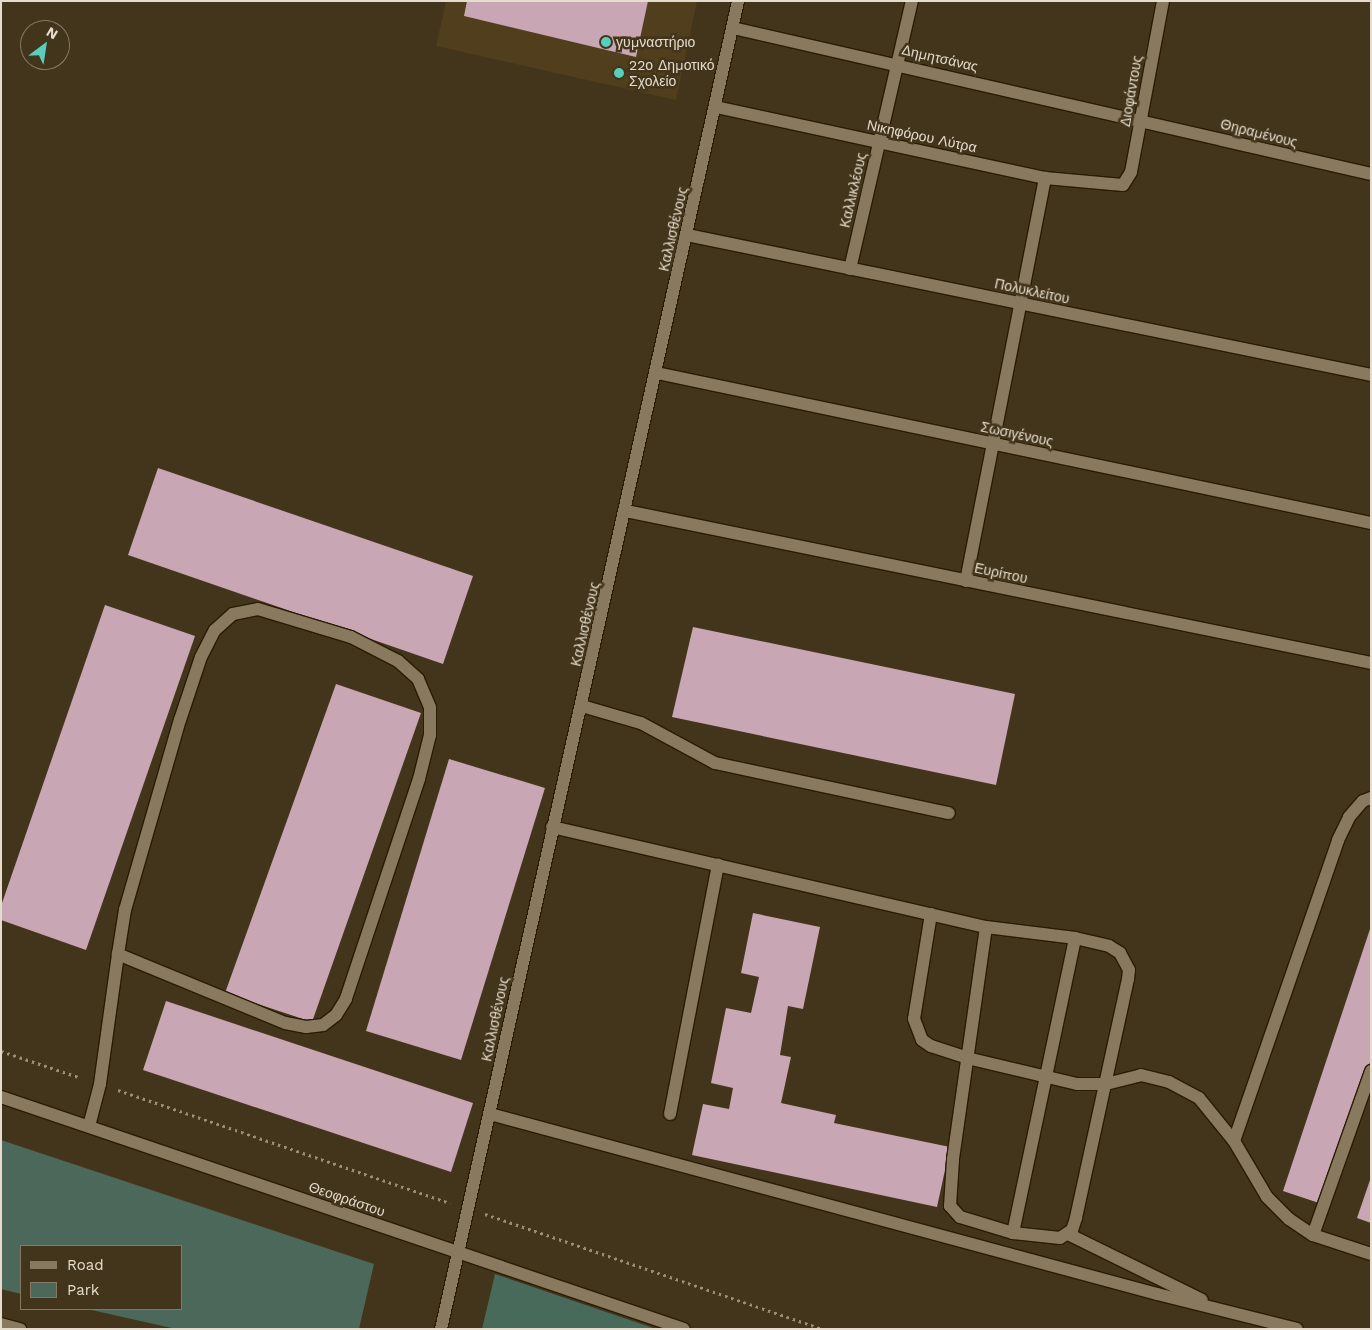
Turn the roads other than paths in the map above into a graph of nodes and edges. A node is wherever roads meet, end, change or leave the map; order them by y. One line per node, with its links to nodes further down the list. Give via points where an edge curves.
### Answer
1 (738, 1): 4 (street, Καλλισθένους)
2 (912, 1): 5 (street, Καλλικλέους)
3 (1163, 1): 7 (street, Διοφάντους)
4 (733, 28): 5 (street, Δημητσάνας); 6 (street, Καλλισθένους)
5 (897, 63): 7 (street, Δημητσάνας); 8 (street, Καλλικλέους)
6 (716, 107): 8 (street, Νικηφόρου Λύτρα); 12 (street, Καλλισθένους)
7 (1141, 119): 9 (street, Θηραμένους); 11 (street, Διοφάντους, via 1131,172)
8 (879, 142): 10 (street, Νικηφόρου Λύτρα); 13 (street, Καλλικλέους)
9 (1371, 174)
10 (1045, 178): 11 (street, Νικηφόρου Λύτρα); 14 (street)
11 (1123, 185)
12 (687, 235): 13 (street, Πολυκλείτου); 15 (street, Καλλισθένους)
13 (850, 269): 14 (street, Πολυκλείτου)
14 (1020, 304): 16 (street, Πολυκλείτου); 17 (street)
15 (657, 373): 17 (street, Σωσιγένους); 18 (street, Καλλισθένους)
16 (1371, 375)
17 (992, 445): 19 (street, Σωσιγένους); 20 (street)
18 (626, 511): 20 (street, Ευρίπου); 22 (street, Καλλισθένους)
19 (1371, 523)
20 (966, 581): 21 (street, Ευρίπου)
21 (1371, 662)
22 (582, 706): 24 (street, via 641,723 716,762); 25 (street, Καλλισθένους)
23 (1371, 798): 39 (street, via 1363,801 1349,817 1338,840)
24 (949, 813)
25 (552, 827): 26 (street); 36 (street, Καλλισθένους)
26 (718, 865): 27 (street); 37 (street)
27 (931, 914): 28 (street); 31 (street, via 914,1019 916,1030 931,1046)
28 (986, 927): 29 (street); 31 (street)
29 (1075, 938): 33 (street); 34 (street, via 1109,946 1120,953 1128,970)
30 (118, 954): 30 (street, via 285,1023 306,1027 323,1025 336,1015 346,999 419,779 430,735 430,707 418,679 398,661 351,637 258,609 233,614 215,630 201,657 164,773 126,910); 38 (street, via 100,1084)
31 (967, 1058): 33 (street); 40 (street, via 950,1206 960,1217)
32 (1371, 1071): 42 (street)
33 (1045, 1076): 34 (street, via 1077,1084); 40 (street)
34 (1106, 1084): 39 (street, via 1142,1075 1169,1082 1199,1098); 41 (street, via 1076,1218)
35 (1, 1096): 38 (street, Θεοφράστου)
36 (490, 1114): 43 (street, Καλλισθένους); 45 (street)
37 (670, 1114)
38 (89, 1126): 43 (street, Θεοφράστου)
39 (1234, 1142): 42 (street, via 1267,1197 1289,1219)
40 (1013, 1233): 41 (street, via 1047,1239)
41 (1068, 1234): 45 (street)
42 (1313, 1235): 44 (street)
43 (456, 1252): 48 (street, Καλλισθένους); 49 (street, Θεοφράστου)
44 (1371, 1254)
45 (1227, 1312): 50 (street)
46 (4, 1326): 47 (street)
47 (20, 1329)
48 (441, 1329)
49 (684, 1329)
50 (1297, 1329)

